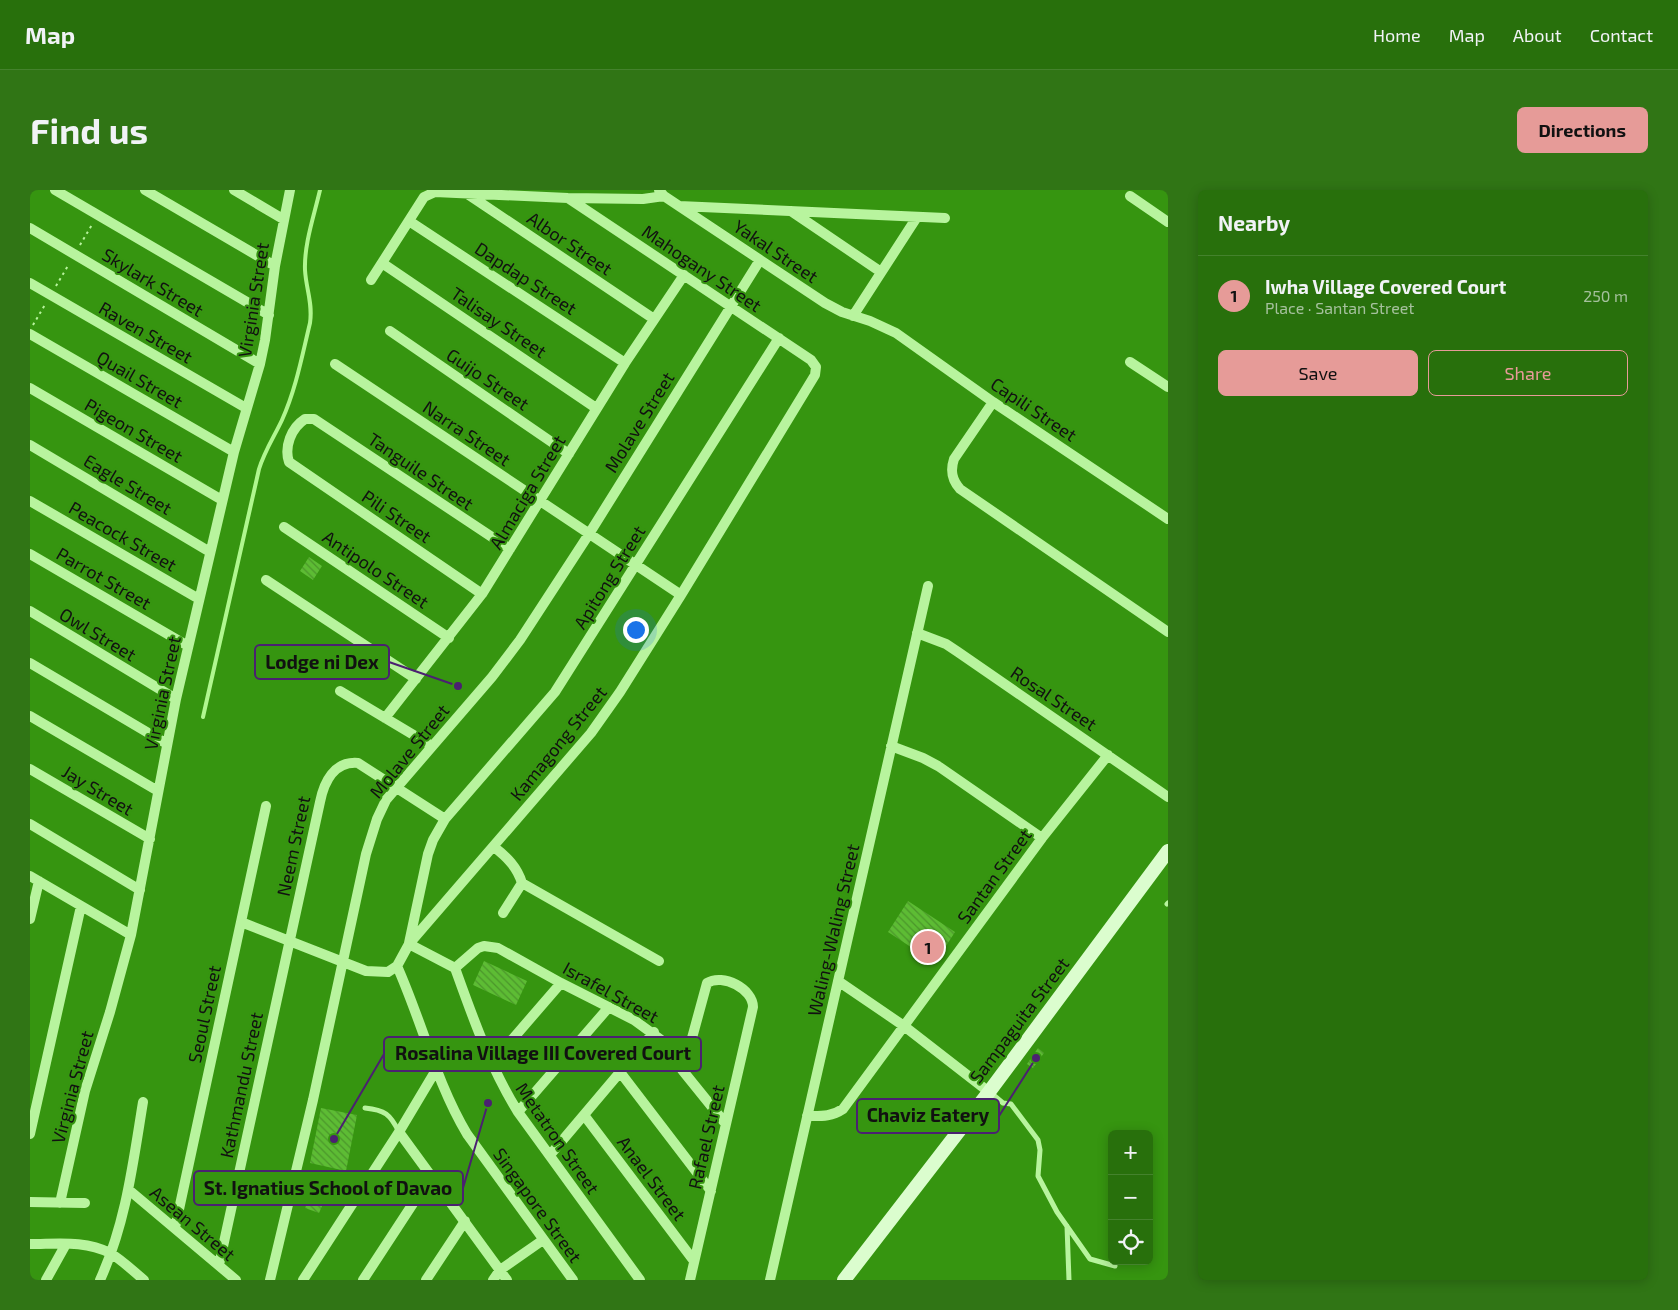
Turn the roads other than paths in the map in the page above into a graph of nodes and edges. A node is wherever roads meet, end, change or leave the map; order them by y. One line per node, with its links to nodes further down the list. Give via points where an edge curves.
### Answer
1 (55, 190): 26 (street)
2 (145, 190): 20 (street)
3 (234, 190): 14 (street)
4 (290, 190): 14 (street, Virginia Street)
5 (435, 191): 7 (street); 15 (street, via 424,197)
6 (662, 193): 9 (street, via 643,199); 10 (street, Yakal Street)
7 (469, 194): 9 (street); 28 (street, Albor Street)
8 (1130, 196): 16 (street)
9 (568, 198): 22 (street, Mahogany Street)
10 (679, 206): 11 (street); 18 (street, Yakal Street)
11 (791, 211): 12 (street); 21 (street)
12 (917, 217): 13 (street); 21 (street)
13 (945, 218)
14 (283, 219): 20 (street, Virginia Street)
15 (409, 220): 19 (street); 34 (street, Dapdap Street)
16 (1168, 222)
17 (30, 228): 35 (street, Skylark Street)
18 (760, 260): 25 (street, Molave Street); 27 (street, Yakal Street, via 825,303)
19 (382, 263): 23 (street); 42 (street, Talisay Street)
20 (274, 266): 26 (street, Virginia Street)
21 (881, 272): 27 (street)
22 (684, 275): 25 (street, Mahogany Street); 28 (street, Almaciga Street)
23 (371, 280)
24 (30, 283): 41 (street, Raven Street)
25 (731, 306): 32 (street, Mahogany Street); 52 (street, Molave Street)
26 (269, 315): 35 (street, Virginia Street)
27 (853, 316): 29 (street, Yakal Street)
28 (654, 319): 34 (street, Almaciga Street)
29 (882, 326): 40 (street, Capili Street)
30 (390, 331): 46 (street, Guijo Street)
31 (30, 332): 45 (street, Quail Street)
32 (779, 338): 37 (street, Mahogany Street); 56 (street, Apitong Street)
33 (1130, 362): 38 (street)
34 (625, 363): 42 (street, Almaciga Street)
35 (260, 364): 41 (street, Virginia Street)
36 (335, 364): 49 (street, Narra Street)
37 (816, 367): 60 (street, Kamagong Street)
38 (1168, 387)
39 (30, 388): 47 (street, Pigeon Street)
40 (993, 402): 50 (street, Capili Street); 63 (street, via 954,459 954,482)
41 (246, 408): 45 (street, Virginia Street)
42 (596, 408): 46 (street, Almaciga Street)
43 (314, 419): 53 (street, Tanguile Street); 59 (street, Pili Street, via 300,422 288,445 289,462)
44 (30, 445): 54 (street, Eagle Street)
45 (234, 452): 47 (street, Virginia Street)
46 (569, 454): 49 (street, Almaciga Street)
47 (222, 500): 54 (street, Virginia Street)
48 (30, 501): 61 (street, Peacock Street)
49 (540, 502): 52 (street, Narra Street); 53 (street, Almaciga Street)
50 (1168, 518)
51 (284, 527): 65 (street, Antipolo Street)
52 (589, 534): 56 (street, Narra Street); 74 (street, Molave Street, via 506,658)
53 (510, 549): 59 (street, Almaciga Street)
54 (210, 552): 61 (street, Virginia Street)
55 (30, 554): 66 (street, Parrot Street)
56 (636, 565): 60 (street, Narra Street); 82 (street, Apitong Street, via 555,692)
57 (266, 580): 68 (street)
58 (928, 586): 64 (street, Waling-Waling Street)
59 (482, 594): 65 (street, Almaciga Street)
60 (681, 595): 86 (street, Kamagong Street, via 606,714)
61 (199, 599): 66 (street, Virginia Street)
62 (30, 611): 70 (street, Owl Street)
63 (1168, 632)
64 (917, 633): 75 (street, Waling-Waling Street); 76 (street, Rosal Street, via 946,644)
65 (449, 638): 68 (street, Almaciga Street)
66 (188, 646): 70 (street, Virginia Street)
67 (30, 663): 73 (street)
68 (416, 679): 72 (street, Almaciga Street)
69 (340, 691): 72 (street)
70 (176, 699): 73 (street, Virginia Street)
71 (30, 716): 79 (street)
72 (385, 718): 74 (street)
73 (167, 744): 79 (street, Virginia Street)
74 (432, 746): 78 (street, Molave Street)
75 (891, 746): 84 (street, via 938,766); 102 (street, Waling-Waling Street)
76 (1108, 755): 80 (street, Rosal Street); 84 (street, Santan Street)
77 (30, 769): 85 (street, Jay Street)
78 (396, 786): 82 (street); 96 (street, Neem Street, via 358,763 343,764 329,777 323,789); 99 (street, Molave Street, via 386,800 370,838)
79 (158, 791): 85 (street, Virginia Street)
80 (1168, 797)
81 (266, 806): 94 (street, Seoul Street)
82 (445, 819): 97 (street, Apitong Street, via 428,854)
83 (30, 824): 90 (street)
84 (1042, 838): 105 (street, Santan Street)
85 (150, 839): 90 (street, Virginia Street)
86 (494, 847): 89 (street, via 516,868); 97 (street, Kamagong Street)
87 (1168, 851): 111 (street, Sampaguita Street)
88 (34, 879): 91 (street); 93 (street)
89 (522, 884): 92 (street); 98 (street)
90 (140, 890): 95 (street, Virginia Street)
91 (81, 906): 95 (street); 119 (street)
92 (503, 914)
93 (30, 919)
94 (241, 922): 96 (street); 129 (street, Seoul Street)
95 (131, 935): 125 (street, Virginia Street, via 85,1091)
96 (289, 941): 99 (street); 135 (street, Kathmandu Street)
97 (409, 944): 100 (street); 101 (street)
98 (659, 961)
99 (342, 962): 100 (street, via 376,972 388,972); 142 (street, Molave Street)
100 (397, 966): 108 (street, Singapore Street)
101 (455, 968): 103 (street, Israfel Street, via 478,948 492,946); 107 (street, Metatron Street)
102 (838, 980): 105 (street); 116 (street, Waling-Waling Street)
103 (561, 983): 104 (street, Israfel Street); 107 (street)
104 (609, 1007): 106 (street, Israfel Street); 114 (street)
105 (904, 1026): 111 (street); 116 (street, Santan Street, via 843,1109 828,1116)
106 (654, 1032): 109 (street, Israfel Street); 110 (street)
107 (491, 1064): 114 (street, Metatron Street)
108 (436, 1070): 118 (street); 130 (street, Singapore Street, via 452,1110 467,1134)
109 (683, 1070): 117 (street, Israfel Street); 117 (street, Rafael Street, via 708,983 716,979 725,980 746,992 753,1000 753,1007)
110 (620, 1072): 115 (street); 123 (street)
111 (989, 1092): 128 (lane, via 1003,1103 1011,1104 1038,1140 1038,1176); 152 (street, Sampaguita Street)
112 (143, 1102): 122 (street)
113 (365, 1108): 118 (lane, via 389,1115)
114 (518, 1112): 120 (street, Metatron Street)
115 (584, 1115): 120 (street); 134 (street, Anael Street)
116 (807, 1116): 151 (street, Waling-Waling Street)
117 (726, 1123): 123 (street, Rafael Street)
118 (399, 1132): 121 (street); 143 (street)
119 (30, 1134)
120 (550, 1155): 149 (street, Metatron Street)
121 (432, 1176): 127 (street); 144 (street)
122 (129, 1190): 129 (street, Asean Street); 133 (street)
123 (711, 1191): 134 (street, Rafael Street)
124 (30, 1202): 125 (street)
125 (60, 1202): 126 (street)
126 (85, 1203)
127 (465, 1221): 137 (street); 145 (street)
128 (1067, 1225): 136 (lane, via 1090,1259); 153 (lane)
129 (174, 1228): 135 (street, Asean Street)
130 (543, 1240): 137 (street); 148 (street, Singapore Street)
131 (30, 1244): 132 (street)
132 (66, 1244): 133 (street, via 90,1245); 138 (street)
133 (112, 1254): 139 (street); 140 (street)
134 (694, 1260): 150 (street, Rafael Street)
135 (218, 1265): 141 (street, Asean Street)
136 (1115, 1266)
137 (500, 1270): 146 (street); 147 (street)
138 (46, 1280)
139 (100, 1280)
140 (144, 1280)
141 (236, 1280)
142 (270, 1280)
143 (303, 1280)
144 (363, 1280)
145 (426, 1280)
146 (493, 1280)
147 (507, 1280)
148 (572, 1280)
149 (640, 1280)
150 (690, 1280)
151 (770, 1280)
152 (844, 1280)
153 (1069, 1280)

